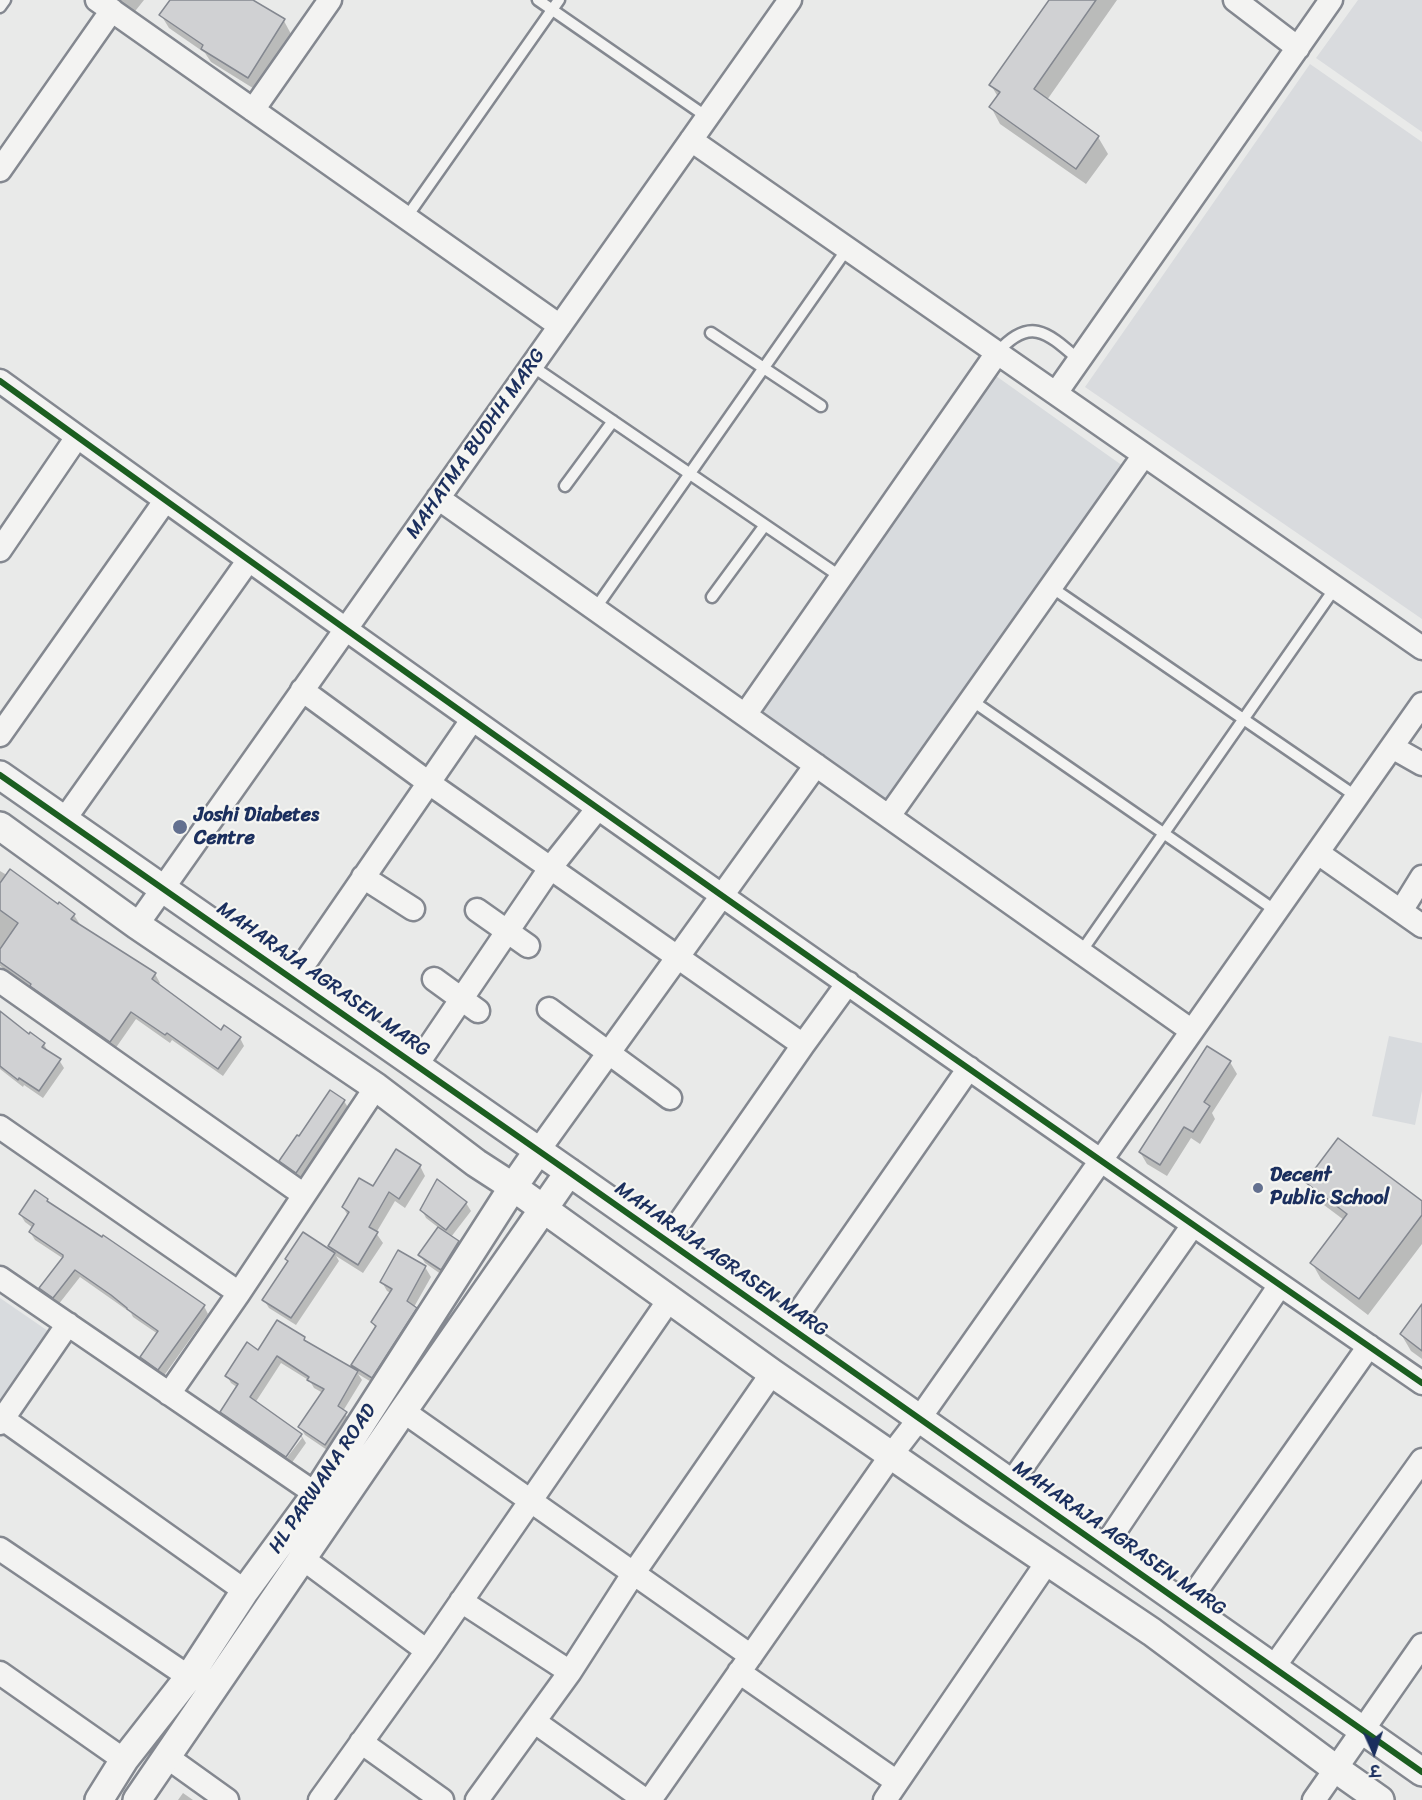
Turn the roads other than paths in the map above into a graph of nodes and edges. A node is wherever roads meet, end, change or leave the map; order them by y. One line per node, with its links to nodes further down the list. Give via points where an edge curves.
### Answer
1 (5, 0): 9 (lane)
2 (330, 0): 11 (street)
3 (538, 0): 8 (lane)
4 (790, 0): 12 (street, MAHATMA BUDHH MARG)
5 (1235, 0): 10 (street)
6 (1331, 0): 10 (street)
7 (104, 5): 11 (street); 14 (street)
8 (555, 5): 12 (lane); 15 (lane)
9 (0, 7)
10 (1298, 48): 20 (street)
11 (253, 110): 15 (street)
12 (707, 117): 13 (street, MAHATMA BUDHH MARG)
13 (691, 140): 16 (street); 17 (street, MAHATMA BUDHH MARG)
14 (0, 170)
15 (406, 218): 17 (street)
16 (847, 249): 19 (street); 22 (lane)
17 (560, 326): 21 (street, MAHATMA BUDHH MARG)
18 (711, 333): 22 (lane)
19 (997, 353): 20 (lane, via 1016,335 1035,331 1056,340); 24 (street); 36 (street)
20 (1079, 360): 24 (street)
21 (532, 366): 26 (lane); 31 (street, MAHATMA BUDHH MARG)
22 (764, 368): 25 (lane); 29 (lane)
23 (0, 381): 27 (street)
24 (1056, 393): 28 (street)
25 (821, 406)
26 (613, 422): 29 (lane); 30 (lane)
27 (77, 437): 32 (street); 34 (street)
28 (1144, 455): 37 (street); 38 (street)
29 (690, 474): 33 (lane); 40 (lane)
30 (565, 486)
31 (438, 498): 40 (street); 41 (street, MAHATMA BUDHH MARG)
32 (165, 501): 35 (street); 49 (street)
33 (765, 525): 36 (lane); 39 (lane)
34 (0, 550)
35 (248, 561): 41 (street); 58 (street)
36 (841, 577): 46 (street)
37 (1051, 587): 44 (street); 47 (lane)
38 (1335, 588): 42 (street); 47 (lane)
39 (712, 597)
40 (595, 609): 46 (street)
41 (345, 630): 43 (street, MAHATMA BUDHH MARG); 48 (street)
42 (1422, 648)
43 (302, 690): 54 (street); 65 (street, MAHATMA BUDHH MARG)
44 (971, 700): 57 (street); 60 (lane)
45 (1422, 704): 50 (street)
46 (745, 715): 52 (street)
47 (1243, 719): 55 (lane); 60 (lane)
48 (472, 720): 54 (street); 56 (street)
49 (0, 735)
50 (1392, 747): 51 (street); 55 (street)
51 (1422, 764)
52 (816, 765): 57 (street); 66 (street)
53 (0, 775): 58 (street, MAHARAJA AGRASEN MARG)
54 (429, 783): 62 (street); 63 (street)
55 (1357, 797): 61 (street)
56 (597, 808): 62 (street); 66 (street)
57 (889, 816): 75 (street)
58 (64, 820): 65 (street, MAHARAJA AGRASEN MARG)
59 (0, 826): 71 (street)
60 (1163, 833): 69 (lane); 75 (lane)
61 (1318, 853): 69 (street); 70 (street)
62 (551, 867): 73 (street); 76 (street)
63 (363, 877): 67 (street); 78 (street)
64 (1422, 877): 70 (street)
65 (162, 888): 71 (street, MAHATMA BUDHH MARG); 78 (street, MAHARAJA AGRASEN MARG)
66 (723, 895): 76 (street); 80 (street)
67 (413, 909)
68 (477, 910): 73 (street)
69 (1276, 911): 83 (street)
70 (1401, 911): 72 (street)
71 (137, 925): 88 (street)
72 (1422, 926)
73 (507, 931): 74 (street); 81 (street)
74 (528, 946)
75 (1080, 952): 83 (street)
76 (678, 956): 84 (street); 85 (street)
77 (434, 979): 81 (street)
78 (293, 980): 86 (street, MAHARAJA AGRASEN MARG)
79 (0, 981): 95 (street)
80 (848, 983): 84 (street); 87 (street)
81 (470, 1005): 86 (street)
82 (549, 1009): 85 (street)
83 (1192, 1030): 92 (street)
84 (803, 1045): 98 (street)
85 (609, 1053): 89 (street); 91 (street)
86 (416, 1065): 91 (street, MAHARAJA AGRASEN MARG)
87 (969, 1068): 92 (street); 104 (street)
88 (376, 1087): 94 (street); 95 (street)
89 (670, 1098)
90 (0, 1127): 101 (street)
91 (538, 1151): 93 (street, MAHARAJA AGRASEN MARG); 94 (street, HL PARWANA ROAD)
92 (1101, 1161): 97 (street); 110 (street)
93 (569, 1172): 96 (street, HL PARWANA ROAD); 98 (street, MAHARAJA AGRASEN MARG)
94 (513, 1187): 96 (street); 115 (street, HL PARWANA ROAD)
95 (304, 1195): 101 (street)
96 (543, 1209): 102 (street); 109 (street, HL PARWANA ROAD)
97 (1194, 1225): 100 (street); 114 (street)
98 (666, 1242): 104 (street, MAHARAJA AGRASEN MARG)
99 (0, 1278): 103 (street)
100 (1280, 1285): 105 (street); 118 (street)
101 (239, 1293): 108 (street)
102 (669, 1300): 106 (street); 116 (street)
103 (68, 1324): 108 (street); 111 (street)
104 (789, 1327): 110 (street, MAHARAJA AGRASEN MARG)
105 (1369, 1346): 107 (street); 124 (street)
106 (772, 1373): 112 (street); 121 (street)
107 (1422, 1383)
108 (169, 1394): 115 (street)
109 (403, 1411): 116 (street); 119 (street, HL PARWANA ROAD)
110 (919, 1419): 112 (street); 114 (street, MAHARAJA AGRASEN MARG)
111 (1, 1421): 122 (street)
112 (892, 1454): 120 (street); 127 (street)
113 (1422, 1460): 128 (street)
114 (1011, 1483): 118 (street, MAHARAJA AGRASEN MARG)
115 (316, 1494): 122 (street, HL PARWANA ROAD)
116 (529, 1501): 121 (street); 123 (street)
117 (0, 1549): 131 (street)
118 (1103, 1549): 124 (street, MAHARAJA AGRASEN MARG)
119 (302, 1558): 126 (street); 135 (street, HL PARWANA ROAD)
120 (1048, 1561): 137 (street, via 1152,1632); 139 (street)
121 (633, 1574): 127 (street); 129 (street)
122 (245, 1591): 131 (street, HL PARWANA ROAD)
123 (461, 1601): 126 (street); 129 (street)
124 (1185, 1607): 128 (street, MAHARAJA AGRASEN MARG)
125 (1422, 1645): 133 (street)
126 (427, 1651): 134 (street)
127 (745, 1664): 139 (street); 147 (street)
128 (1273, 1668): 133 (street, MAHARAJA AGRASEN MARG)
129 (570, 1671): 132 (street)
130 (0, 1673): 136 (street)
131 (189, 1677): 136 (street, HL PARWANA ROAD)
132 (535, 1722): 145 (street); 146 (street)
133 (1362, 1731): 137 (street); 138 (street, MAHARAJA AGRASEN MARG)
134 (361, 1742): 143 (street); 144 (street)
135 (167, 1757): 141 (street, HL PARWANA ROAD); 142 (street)
136 (124, 1760): 140 (street, HL PARWANA ROAD)
137 (1336, 1769): 148 (street); 149 (street)
138 (1422, 1772)
139 (891, 1791)
140 (99, 1800)
141 (137, 1800)
142 (227, 1800)
143 (320, 1800)
144 (442, 1800)
145 (477, 1800)
146 (645, 1800)
147 (650, 1800)
148 (1314, 1800)
149 (1380, 1800)

